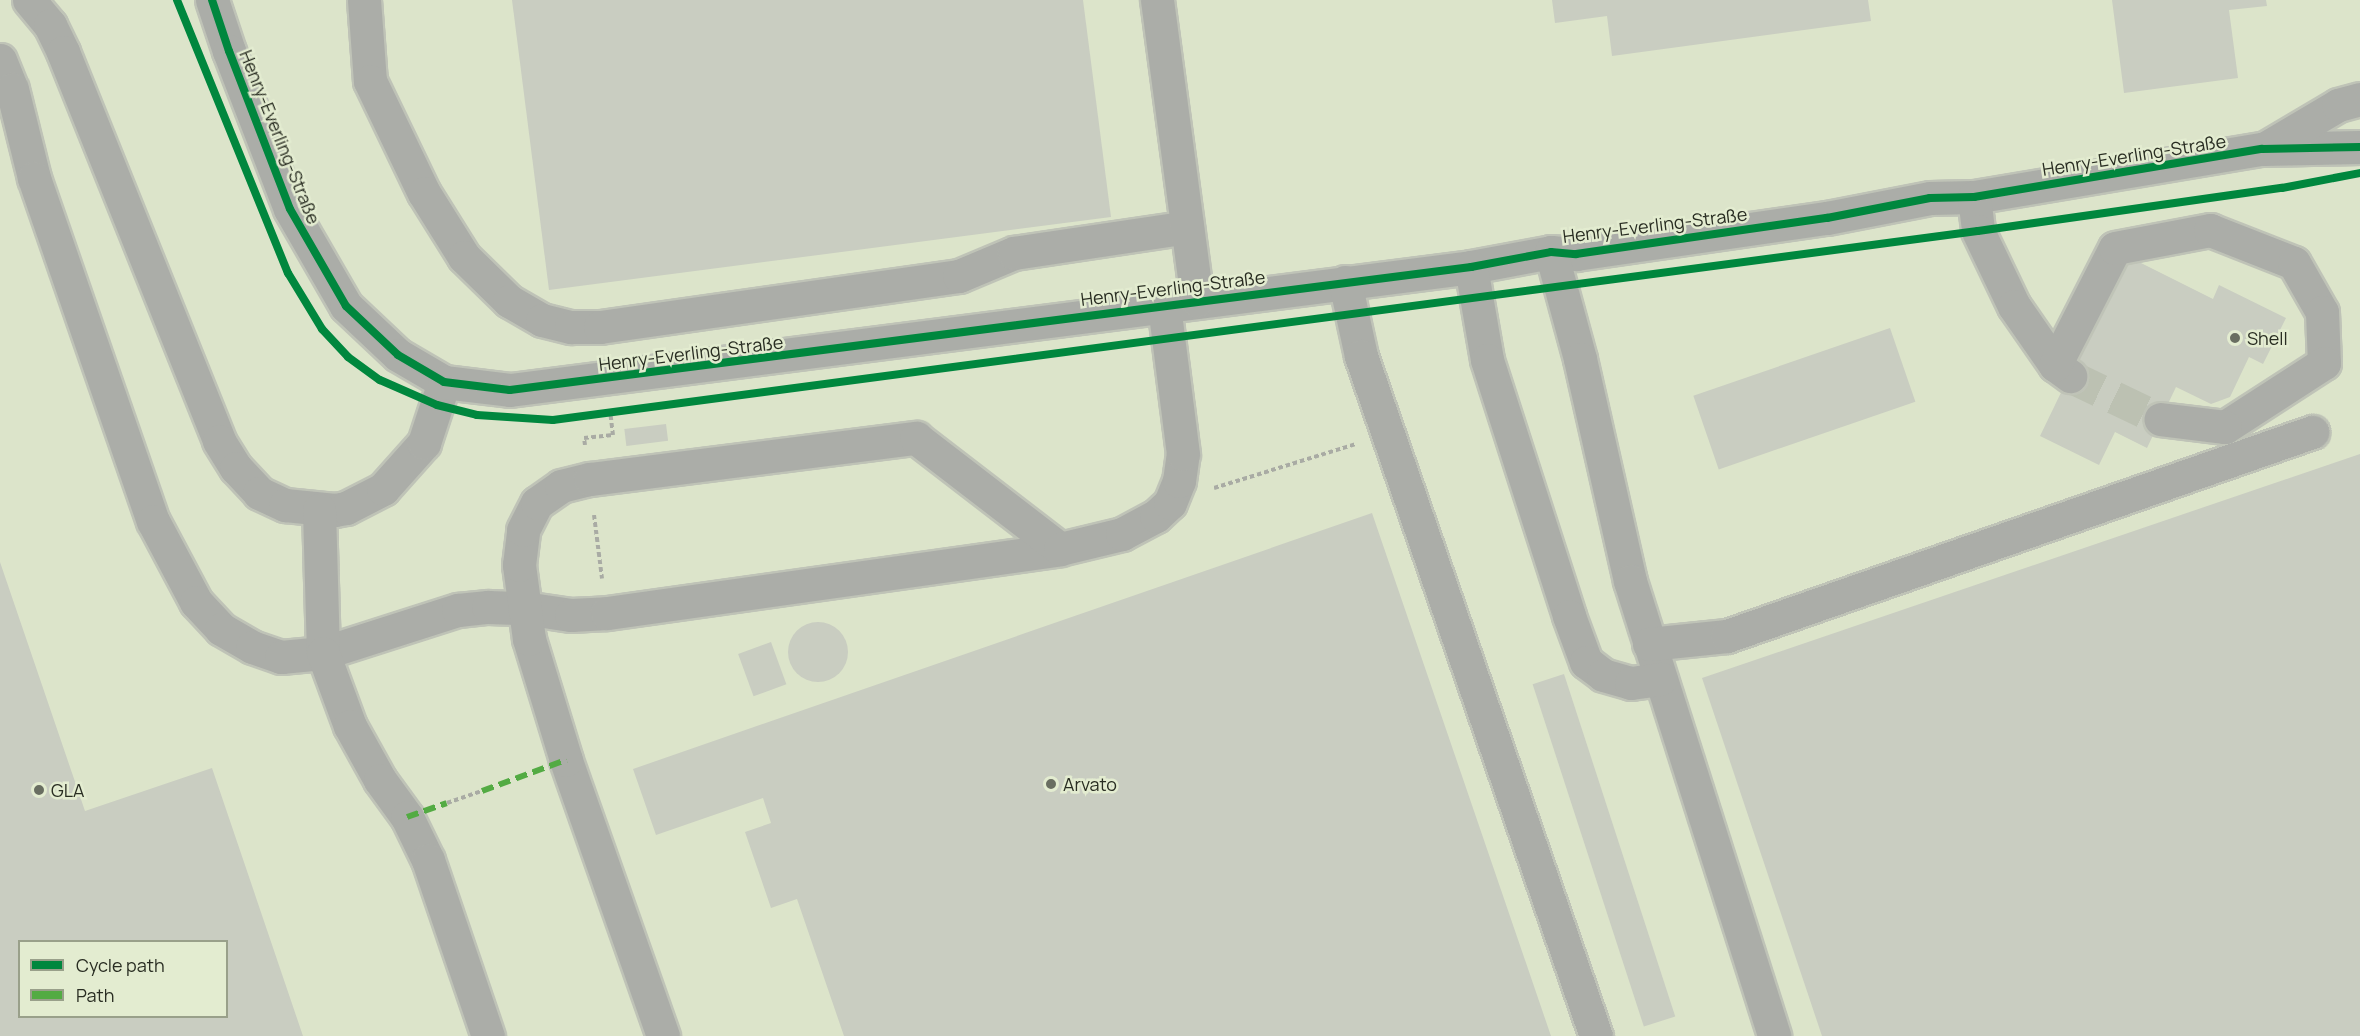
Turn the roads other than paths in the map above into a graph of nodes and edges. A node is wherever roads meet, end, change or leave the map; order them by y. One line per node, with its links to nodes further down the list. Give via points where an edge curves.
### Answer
1 (29, 0): 19 (street, via 50,25 63,52 219,441 259,493 285,505)
2 (213, 0): 16 (street, Henry-Everling-Straße, via 290,209 346,306 399,355)
3 (364, 0): 10 (street, via 370,81 424,193 464,257 509,301 542,320 581,327 647,321 959,276 1014,253)
4 (1157, 0): 10 (street)
5 (0, 60): 23 (street, via 12,89 38,189 153,521 173,563 196,602 221,629 252,647 281,657)
6 (2360, 99): 8 (street, Henry-Everling-Straße, via 2338,105)
7 (2360, 147): 8 (street, Henry-Everling-Straße)
8 (2262, 149): 9 (street, Henry-Everling-Straße)
9 (1974, 197): 11 (street, Henry-Everling-Straße, via 1930,198 1827,218 1576,254); 17 (street, via 1978,231 2014,306 2063,371 2115,248 2210,230 2294,263 2322,312 2324,363 2225,427)
10 (1187, 227): 14 (street)
11 (1551, 252): 12 (street, Henry-Everling-Straße); 22 (street, via 1580,359 1630,581)
12 (1471, 267): 13 (street, Henry-Everling-Straße); 24 (street, via 1487,360 1586,662 1603,675 1632,683)
13 (1345, 282): 14 (street, Henry-Everling-Straße); 27 (street, via 1361,356)
14 (1197, 300): 15 (street, Henry-Everling-Straße)
15 (1164, 305): 16 (street, Henry-Everling-Straße, via 520,389); 20 (street, via 1183,454 1179,481 1170,503 1149,521 1122,534)
16 (444, 382): 19 (street, via 424,443 405,467 383,489 346,508)
17 (2160, 419)
18 (2312, 432): 22 (street, via 1726,636)
19 (319, 510): 23 (street)
20 (1060, 549): 21 (street, via 607,613 548,614); 21 (street, via 916,438 590,479 561,486 537,503 523,530 519,565)
21 (524, 608): 23 (street, via 458,610); 26 (street, via 529,639 566,760)
22 (1649, 644): 24 (street)
23 (323, 653): 25 (street, via 350,726 380,780 407,817 428,860)
24 (1660, 679): 28 (street)
25 (488, 1036)
26 (663, 1036)
27 (1596, 1036)
28 (1774, 1036)

